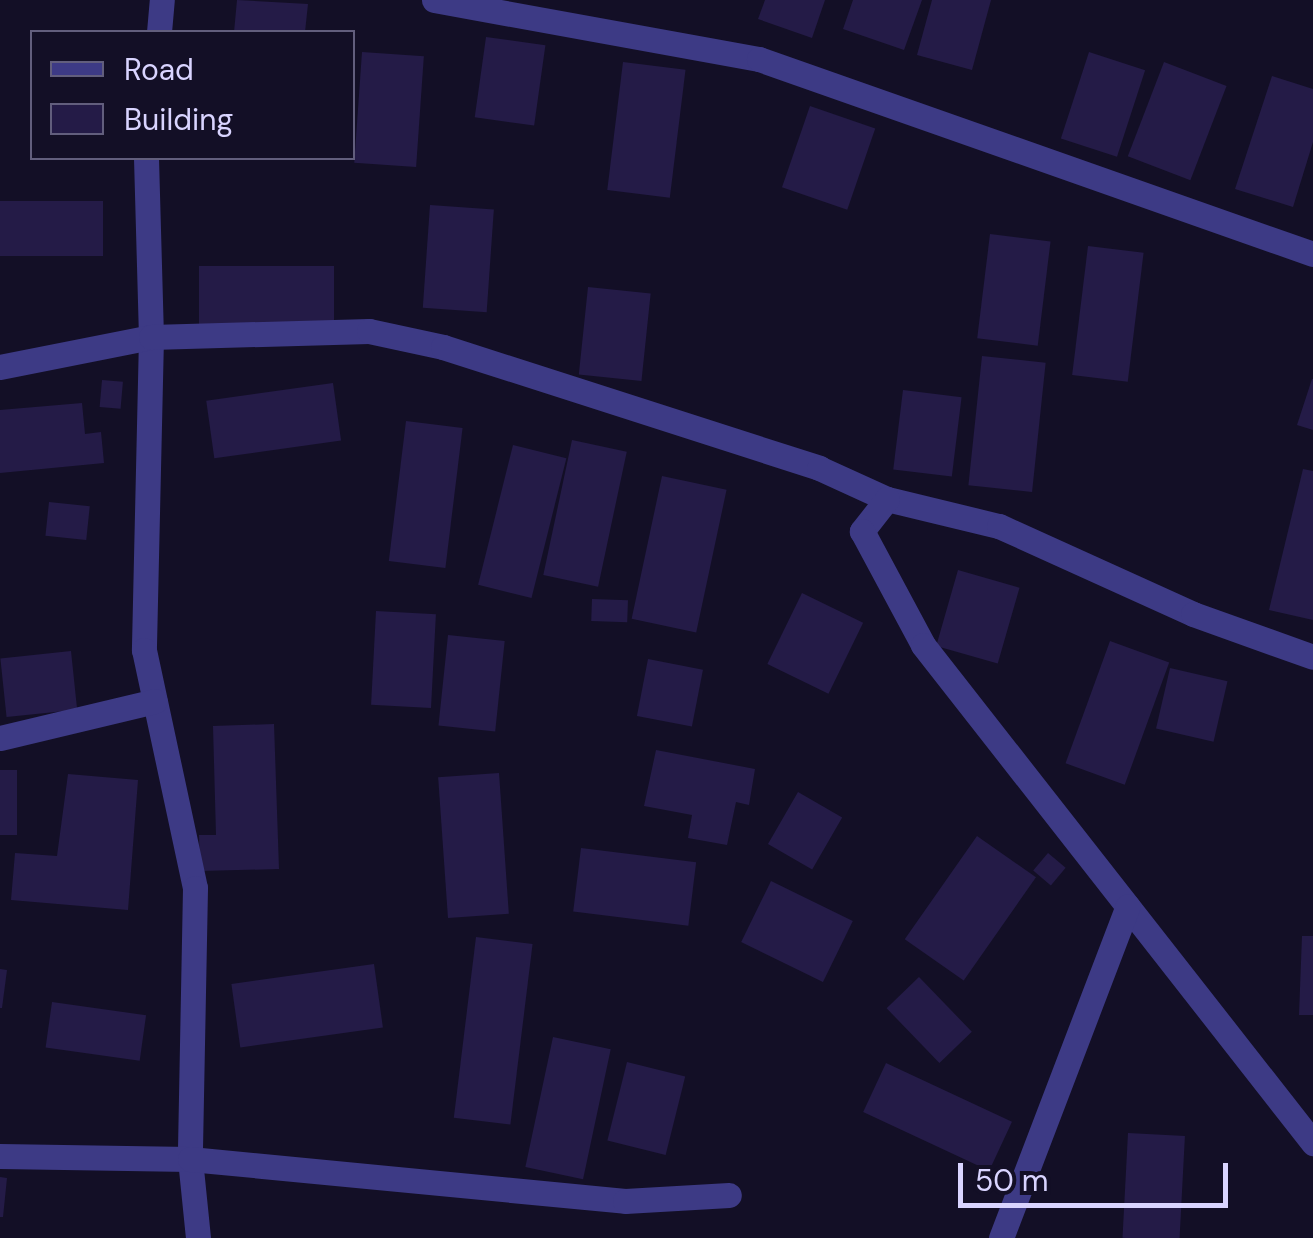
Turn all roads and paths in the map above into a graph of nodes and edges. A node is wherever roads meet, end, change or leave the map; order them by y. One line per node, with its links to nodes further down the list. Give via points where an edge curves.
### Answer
1 (162, 0): 3 (street)
2 (434, 0): 5 (street, via 760,59)
3 (159, 30)
4 (146, 160): 6 (street)
5 (1313, 254)
6 (150, 337): 7 (street); 8 (street, via 369,331 443,347 819,468); 10 (street, via 144,650)
7 (0, 367)
8 (887, 500): 9 (street, via 1000,526 1193,614); 12 (street, via 862,532 923,646)
9 (1313, 657)
10 (155, 700): 11 (street); 15 (street, via 196,888)
11 (0, 738)
12 (1128, 906): 13 (street); 18 (street)
13 (1313, 1143)
14 (0, 1156): 15 (street)
15 (190, 1159): 16 (street, via 625,1201); 17 (street)
16 (729, 1195)
17 (198, 1238)
18 (1001, 1238)

